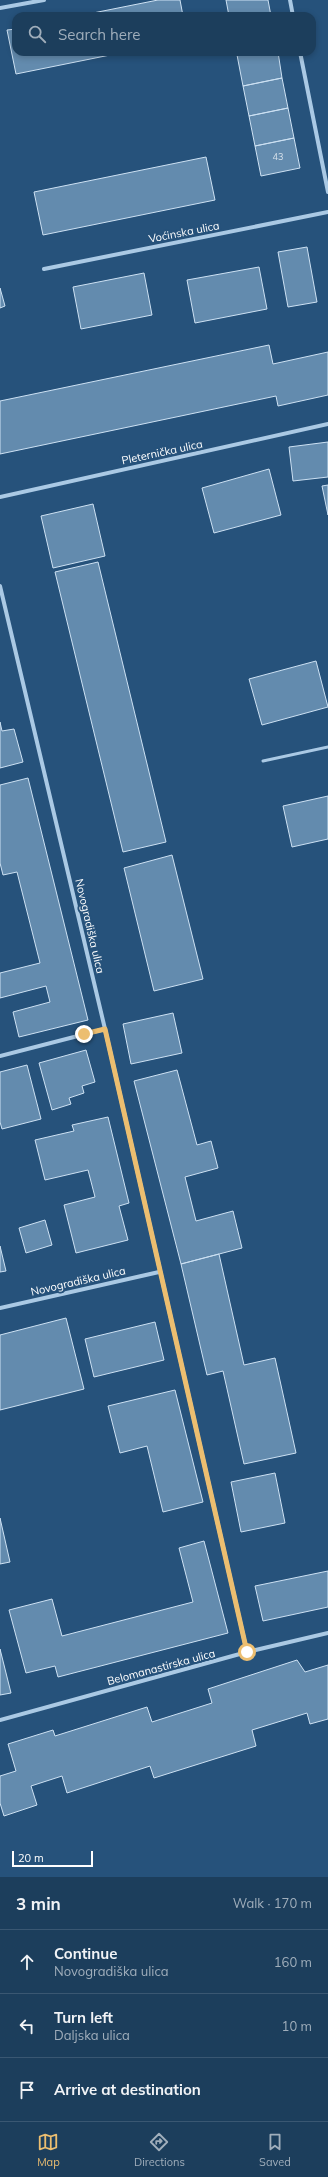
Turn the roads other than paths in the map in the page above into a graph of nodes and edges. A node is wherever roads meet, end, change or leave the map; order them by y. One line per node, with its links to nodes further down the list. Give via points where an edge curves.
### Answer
1 (44, 0): 3 (street)
2 (290, 0): 4 (street)
3 (0, 8)
4 (292, 12)
5 (301, 56): 6 (street)
6 (328, 192)
7 (328, 212): 8 (street, Voćinska ulica)
8 (44, 270)
9 (328, 424): 10 (street, Pleternička ulica)
10 (0, 496)
11 (0, 586): 14 (street, Novogradiška ulica)
12 (328, 747): 13 (lane)
13 (263, 761)
14 (105, 1029): 15 (street); 16 (street, Novogradiška ulica)
15 (0, 1056)
16 (159, 1272): 17 (street, Novogradiška ulica); 19 (street, Novogradiška ulica)
17 (0, 1308)
18 (328, 1633): 19 (street, Belomanastirska ulica)
19 (247, 1652): 20 (street, Belomanastirska ulica)
20 (0, 1720)

